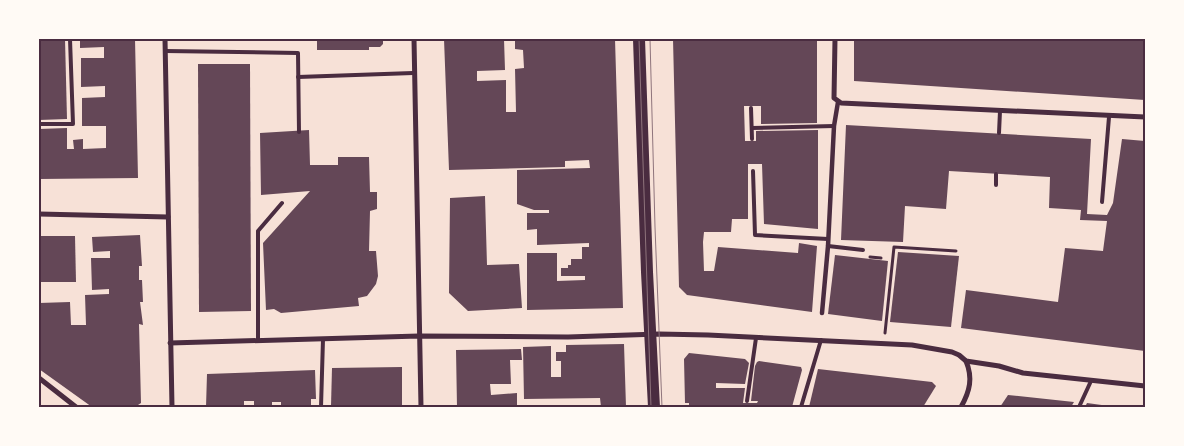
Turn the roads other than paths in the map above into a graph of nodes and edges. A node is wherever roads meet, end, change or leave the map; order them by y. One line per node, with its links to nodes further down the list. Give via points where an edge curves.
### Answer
1 (70, 39): 14 (lane, via 73,124)
2 (165, 39): 6 (street)
3 (414, 39): 7 (street)
4 (639, 39): 31 (main road)
5 (835, 39): 9 (street, via 834,98)
6 (165, 51): 8 (lane, via 298,53); 26 (street)
7 (414, 73): 8 (lane); 32 (street)
8 (298, 76): 17 (lane)
9 (838, 102): 11 (street); 15 (street)
10 (751, 108): 16 (lane)
11 (1000, 111): 12 (street); 18 (lane)
12 (1109, 117): 13 (street); 23 (lane)
13 (1145, 118)
14 (39, 124)
15 (834, 126): 16 (lane); 27 (street)
16 (752, 128): 19 (lane)
17 (299, 132)
18 (999, 133)
19 (752, 139)
20 (753, 171): 27 (lane, via 755,235)
21 (996, 174): 22 (lane)
22 (996, 185)
23 (1102, 202)
24 (282, 203): 36 (lane, via 258,230)
25 (39, 214): 26 (street)
26 (168, 217): 37 (street)
27 (828, 239): 28 (street)
28 (828, 246): 29 (lane); 30 (street)
29 (863, 250)
30 (822, 313)
31 (649, 334): 32 (street); 33 (street); 47 (main road)
32 (419, 336): 34 (street); 46 (street)
33 (756, 338): 35 (street); 42 (lane)
34 (323, 339): 36 (street); 45 (lane)
35 (820, 340): 38 (street, via 912,346 952,352); 48 (lane)
36 (258, 341): 37 (street)
37 (170, 343): 44 (street)
38 (966, 361): 40 (street, via 1023,373); 49 (street, via 971,382)
39 (39, 378): 43 (street)
40 (1091, 381): 41 (street); 50 (lane)
41 (1145, 386)
42 (747, 401)
43 (76, 407)
44 (172, 407)
45 (321, 407)
46 (421, 407)
47 (654, 407)
48 (801, 407)
49 (961, 407)
50 (1079, 407)

